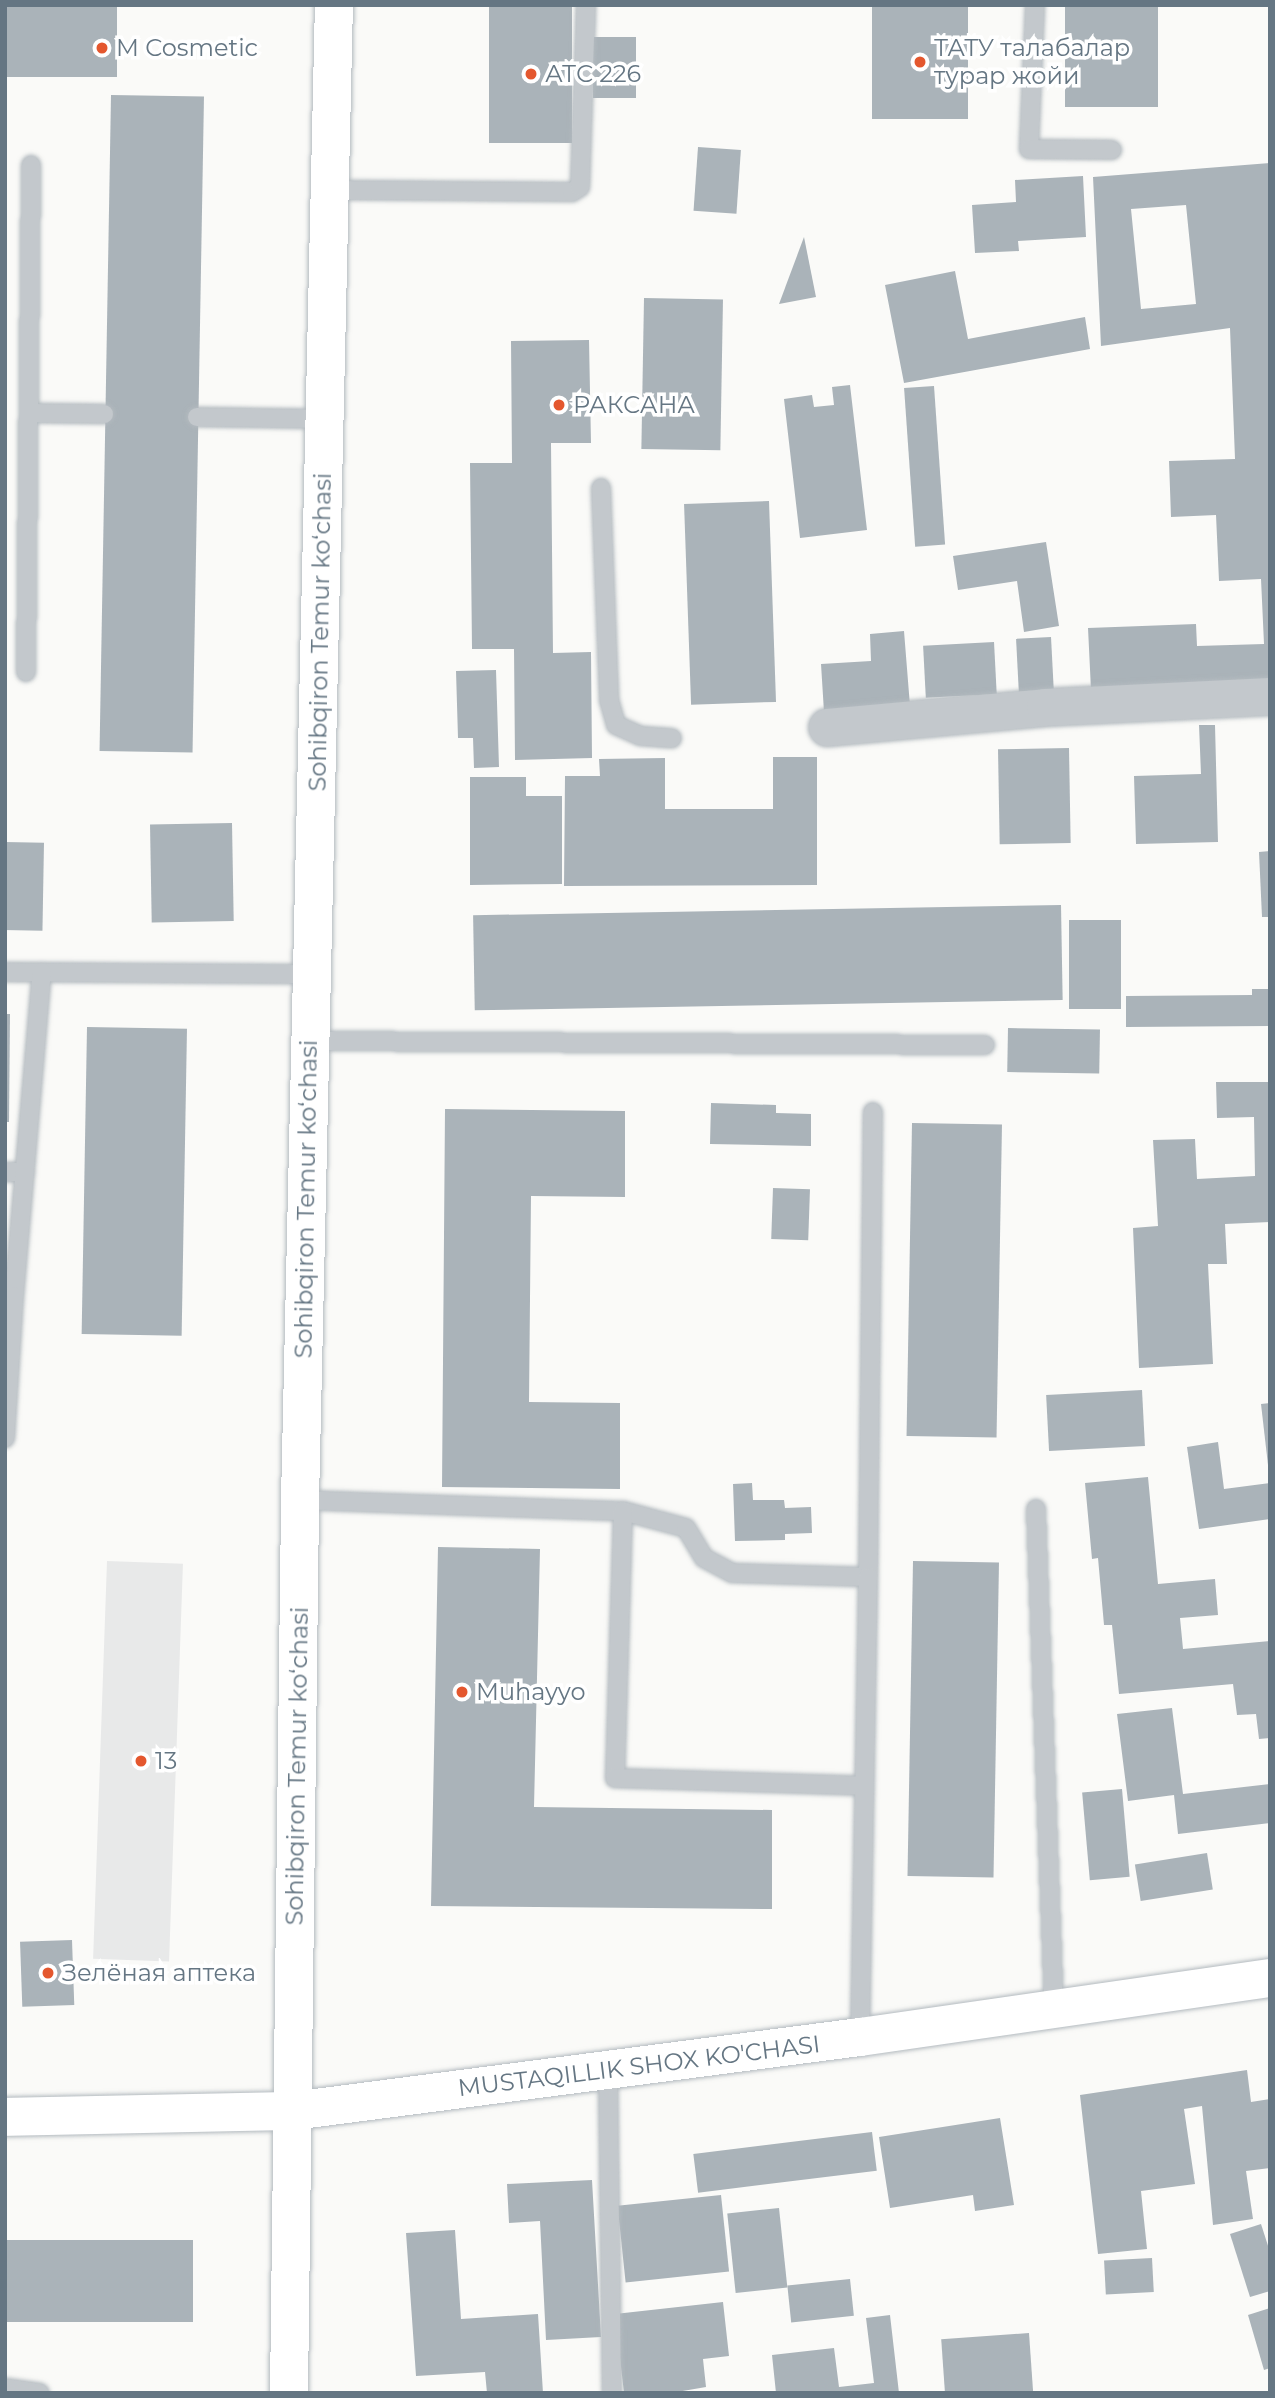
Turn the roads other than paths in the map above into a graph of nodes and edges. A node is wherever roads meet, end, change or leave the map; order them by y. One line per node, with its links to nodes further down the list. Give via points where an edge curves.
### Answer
1 (334, 5): 6 (main road, Sohibqiron Temur koʻchasi)
2 (586, 5): 6 (lane, via 580,187 572,192)
3 (1035, 5): 4 (lane, via 1029,149)
4 (1112, 150)
5 (31, 165): 7 (lane)
6 (330, 190): 10 (main road, Sohibqiron Temur koʻchasi)
7 (29, 413): 8 (lane); 12 (lane)
8 (104, 414)
9 (197, 417): 10 (lane)
10 (325, 419): 18 (main road, Sohibqiron Temur koʻchasi)
11 (601, 488): 15 (lane, via 609,700 616,725 641,736)
12 (26, 672)
13 (1270, 696): 14 (street, via 1045,706)
14 (827, 727)
15 (672, 738)
16 (5, 972): 17 (lane)
17 (42, 972): 18 (lane); 23 (lane)
18 (311, 974): 19 (main road, Sohibqiron Temur koʻchasi)
19 (309, 1041): 20 (lane); 26 (main road, Sohibqiron Temur koʻchasi)
20 (985, 1045)
21 (873, 1112): 29 (lane)
22 (5, 1172): 23 (lane)
23 (24, 1172): 24 (lane)
24 (9, 1296): 25 (lane)
25 (5, 1438)
26 (300, 1500): 28 (lane); 35 (main road, Sohibqiron Temur koʻchasi)
27 (1036, 1509): 32 (lane)
28 (623, 1511): 29 (lane, via 686,1528 704,1558 732,1573); 30 (lane, via 615,1778)
29 (868, 1577): 30 (lane)
30 (863, 1786): 33 (lane)
31 (1270, 1978): 32 (main road, MUSTAQILLIK SHOX KO'CHASI)
32 (1054, 2009): 33 (main road, MUSTAQILLIK SHOX KO'CHASI)
33 (860, 2037): 34 (main road, MUSTAQILLIK SHOX KO'CHASI)
34 (608, 2070): 35 (main road, MUSTAQILLIK SHOX KO'CHASI); 40 (lane)
35 (293, 2111): 36 (main road, MUSTAQILLIK SHOX KO'CHASI); 39 (main road, Sohibqiron Temur koʻchasi)
36 (5, 2117)
37 (5, 2388): 38 (lane)
38 (40, 2393)
39 (289, 2393)
40 (611, 2393)

